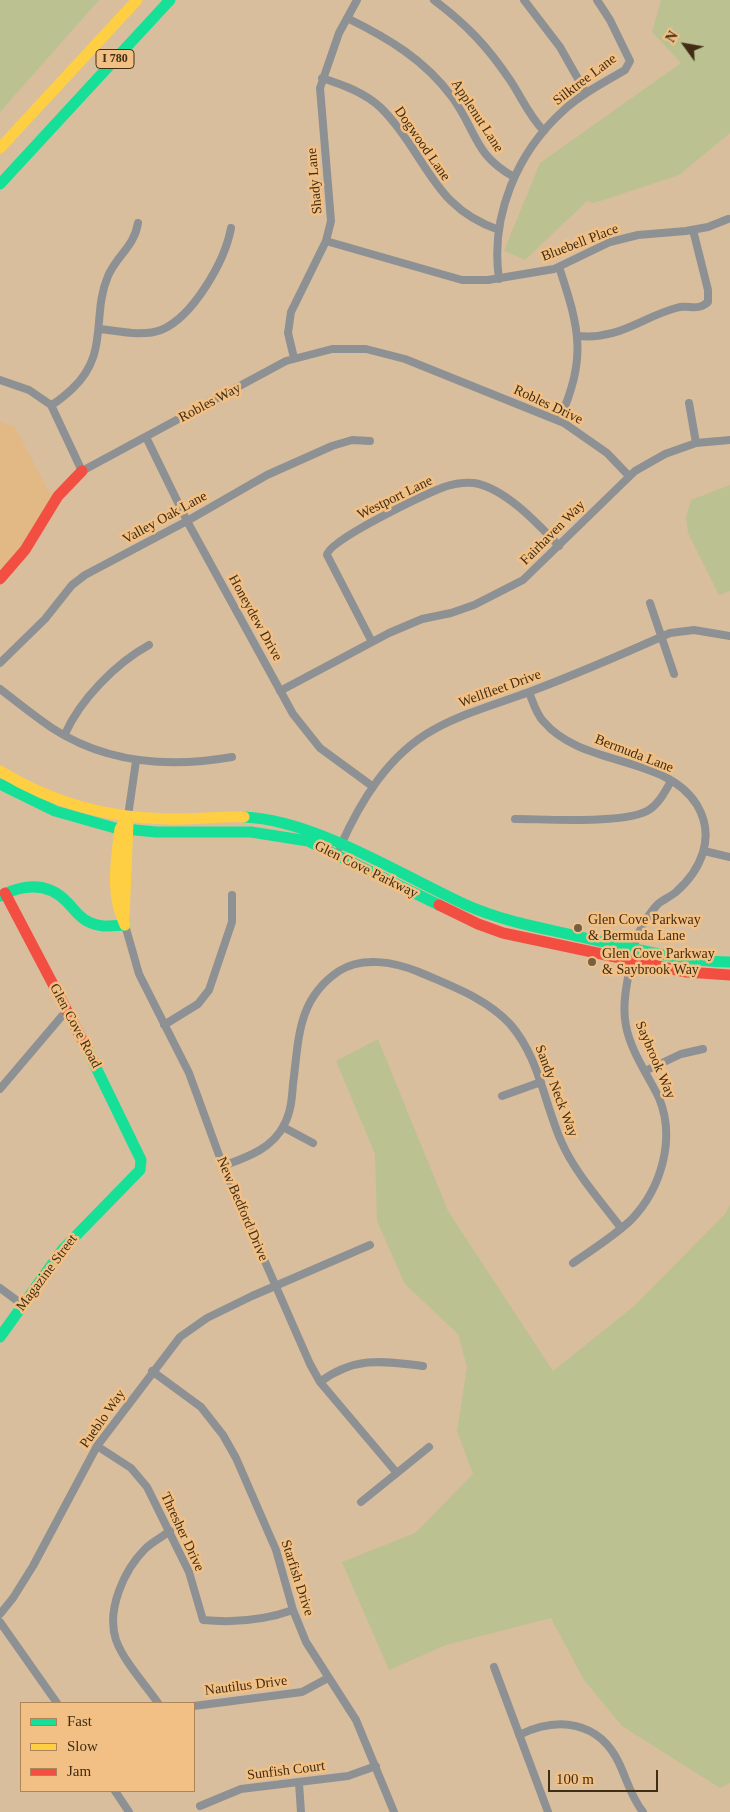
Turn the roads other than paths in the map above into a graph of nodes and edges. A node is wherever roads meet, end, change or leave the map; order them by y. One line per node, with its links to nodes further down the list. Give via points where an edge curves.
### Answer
1 (138, 0): 10 (main road, I 780)
2 (170, 0): 11 (main road, I 780)
3 (357, 0): 7 (street, Shady Lane)
4 (434, 0): 12 (street, via 475,34)
5 (524, 0): 9 (street, via 560,47)
6 (597, 0): 9 (street, Silktree Lane, via 630,61 625,70)
7 (347, 18): 8 (street, Shady Lane); 15 (street, Applenut Lane, via 419,60 453,98 486,157 497,168)
8 (322, 78): 21 (street, Dogwood Lane, via 347,86 375,102 389,115 448,200 480,223); 23 (street, Shady Lane, via 321,111 331,221)
9 (586, 93): 12 (street, Silktree Lane)
10 (34, 112): 13 (main road); 14 (main road, I 780)
11 (61, 118): 16 (main road, I 780); 17 (main road)
12 (544, 131): 15 (street, Silktree Lane)
13 (0, 136)
14 (0, 148)
15 (514, 177): 21 (street, Silktree Lane, via 505,199)
16 (0, 184)
17 (0, 195)
18 (729, 218): 22 (street, Bluebell Place)
19 (138, 223): 26 (street, via 132,243 114,266 104,286)
20 (231, 228): 26 (street, via 226,248 184,315 153,332)
21 (499, 230): 25 (street, Silktree Lane)
22 (694, 230): 24 (street, Bluebell Place, via 638,235 610,242); 27 (street, via 708,290 708,302 703,307 680,307 606,336)
23 (326, 241): 25 (street, Bluebell Place, via 462,280); 28 (street, Shady Lane, via 290,312 288,333)
24 (559, 266): 25 (street, Bluebell Place); 27 (street, via 573,308)
25 (499, 279)
26 (100, 329): 32 (street, via 89,369 80,382)
27 (578, 336): 33 (street, via 575,380)
28 (294, 358): 30 (street, Robles Way, via 332,349 366,349 405,359); 34 (street, Robles Way)
29 (0, 380): 32 (street, via 29,390)
30 (474, 385): 33 (street, Robles Drive)
31 (689, 403): 37 (street)
32 (51, 405): 38 (street)
33 (559, 421): 39 (street, Robles Drive, via 607,453)
34 (146, 437): 38 (street, Robles Way); 40 (street, Honeydew Drive)
35 (730, 440): 37 (street, Fairhaven Way)
36 (370, 441): 40 (street, Valley Oak Lane, via 352,440 332,446 267,475)
37 (696, 443): 39 (street, Fairhaven Way, via 665,454)
38 (82, 471): 42 (main road, Robles Way, via 62,490 27,548)
39 (629, 476): 41 (street, Fairhaven Way)
40 (187, 521): 48 (street, Valley Oak Lane, via 79,580); 51 (street, Honeydew Drive)
41 (559, 546): 46 (street, Fairhaven Way, via 523,580 500,592 451,613 422,619); 46 (street, Westport Lane, via 531,517 503,495 474,483 445,487 362,528 331,547 327,555)
42 (0, 579)
43 (650, 603): 45 (street)
44 (730, 636): 45 (street, Wellfleet Drive, via 694,630)
45 (661, 637): 49 (street); 52 (street, Wellfleet Drive)
46 (372, 642): 51 (street, Fairhaven Way)
47 (150, 645): 53 (street, via 127,660 81,704)
48 (0, 663)
49 (674, 674)
50 (0, 689): 53 (street)
51 (280, 691): 59 (street, Honeydew Drive, via 313,741)
52 (529, 692): 57 (street, Bermuda Lane, via 543,722 574,744); 59 (street, Wellfleet Drive, via 465,714 433,730)
53 (65, 734): 55 (street, via 93,748)
54 (232, 757): 55 (street, via 182,763)
55 (136, 761): 60 (street, New Bedford Drive)
56 (0, 771): 60 (main road, Glen Cove Parkway, via 43,794)
57 (671, 781): 61 (street, via 661,798 648,810 636,815 568,820); 64 (street, Bermuda Lane, via 682,787 697,805 705,832)
58 (0, 784): 62 (main road, Glen Cove Parkway, via 38,805)
59 (372, 786): 63 (street, Wellfleet Drive)
60 (128, 816): 62 (main road, New Bedford Drive); 63 (main road, Glen Cove Parkway, via 166,819 242,817 274,821 312,831)
61 (515, 819)
62 (124, 829): 65 (main road, Glen Cove Parkway, via 272,833 308,841); 69 (main road, New Bedford Drive, via 114,882 118,914)
63 (341, 844): 65 (street, Wellfleet Drive); 70 (main road, Glen Cove Parkway, via 466,905 503,919)
64 (704, 851): 66 (street); 70 (street, Bermuda Lane, via 691,877 648,916)
65 (336, 856): 71 (main road, Glen Cove Parkway, via 503,933)
66 (730, 857)
67 (2, 891): 69 (main road, via 34,885 47,887 91,924); 74 (main road, Glen Cove Road)
68 (232, 895): 75 (street, via 232,922 209,990 193,1008)
69 (125, 925): 75 (street, New Bedford Drive, via 139,974)
70 (633, 949): 71 (street, Saybrook Way); 72 (main road, Glen Cove Parkway, via 693,961)
71 (632, 961): 73 (main road, Glen Cove Parkway, via 701,975); 77 (street, Saybrook Way, via 626,994 626,1027)
72 (730, 962)
73 (730, 975)
74 (67, 1010): 79 (street); 84 (main road, Glen Cove Road, via 139,1151)
75 (164, 1025): 83 (street, New Bedford Drive, via 189,1072)
76 (704, 1049): 77 (street, via 681,1054)
77 (645, 1071): 85 (street, Saybrook Way, via 664,1113 666,1151 652,1193)
78 (541, 1082): 80 (street); 81 (street, Sandy Neck Way, via 519,1036 484,1003 459,989 394,964 370,962 347,966 329,978 311,998 300,1029 292,1101); 85 (street, Sandy Neck Way, via 566,1152)
79 (0, 1089)
80 (502, 1096)
81 (283, 1127): 82 (street); 83 (street, Sandy Neck Way, via 255,1154)
82 (313, 1143)
83 (224, 1166): 88 (street, New Bedford Drive)
84 (140, 1170): 90 (main road, Magazine Street, via 62,1249)
85 (621, 1228): 87 (street, Saybrook Way)
86 (370, 1245): 88 (street, Pueblo Way)
87 (573, 1263)
88 (275, 1286): 93 (street, Pueblo Way, via 193,1326 170,1347); 94 (street, New Bedford Drive)
89 (0, 1288): 90 (street)
90 (23, 1305): 91 (main road, Magazine Street)
91 (0, 1337)
92 (424, 1366): 94 (street, via 356,1362)
93 (152, 1371): 95 (street, Pueblo Way); 100 (street, Starfish Drive, via 202,1408 236,1458 276,1550)
94 (320, 1382): 97 (street, New Bedford Drive)
95 (97, 1446): 99 (street, Thresher Drive, via 139,1476); 101 (street, Pueblo Way, via 14,1598)
96 (428, 1447): 97 (street)
97 (396, 1472): 98 (street)
98 (361, 1502)
99 (170, 1531): 100 (street, Thresher Drive, via 189,1572 203,1620 222,1622 272,1618); 106 (street, via 146,1548 132,1566 116,1602 113,1619 120,1648)
100 (293, 1610): 104 (street, Starfish Drive, via 306,1642)
101 (0, 1614)
102 (0, 1622): 105 (street)
103 (494, 1667): 108 (street)
104 (328, 1678): 107 (street, Nautilus Drive, via 302,1692); 109 (street, Starfish Drive, via 356,1720)
105 (56, 1702)
106 (157, 1702)
107 (195, 1706)
108 (519, 1735): 116 (street); 117 (street, via 558,1723 569,1724 596,1736 612,1751 631,1794)
109 (376, 1766): 110 (street, Sunfish Court, via 348,1776); 115 (street, Starfish Drive)
110 (299, 1782): 112 (street, Sunfish Court, via 241,1789); 114 (street)
111 (116, 1792): 113 (street)
112 (200, 1806)
113 (129, 1812)
114 (301, 1812)
115 (394, 1812)
116 (548, 1812)
117 (643, 1812)

